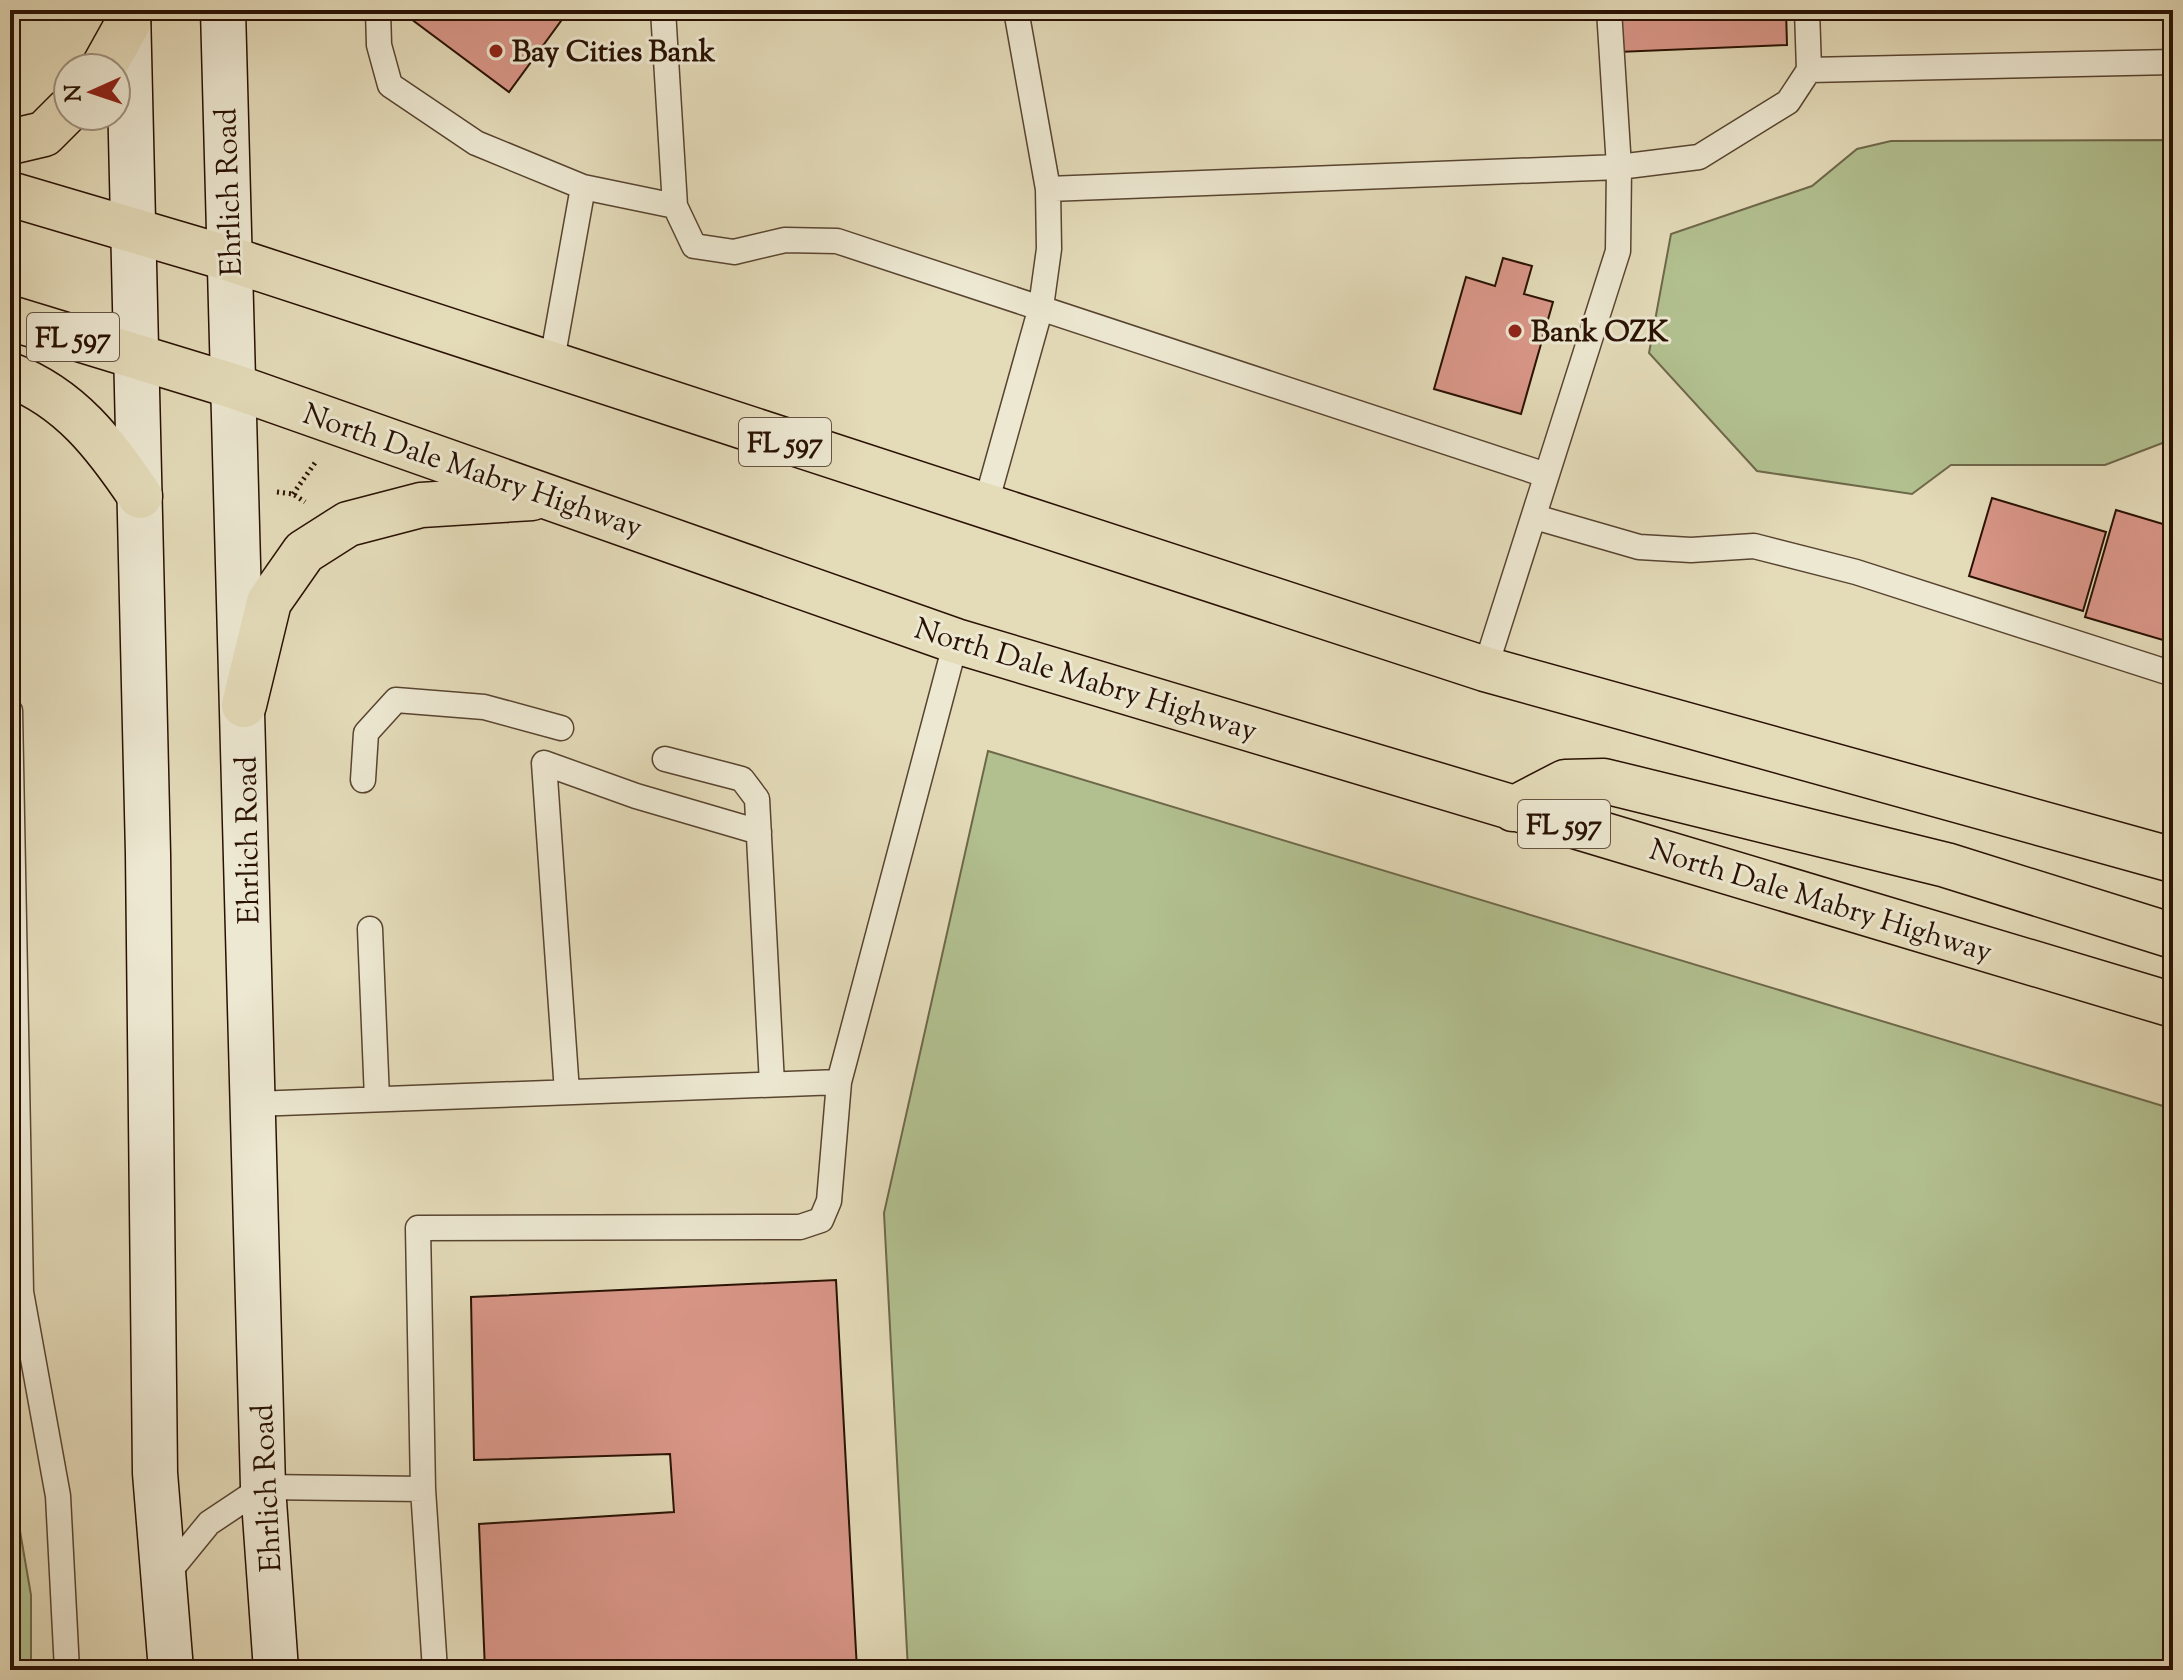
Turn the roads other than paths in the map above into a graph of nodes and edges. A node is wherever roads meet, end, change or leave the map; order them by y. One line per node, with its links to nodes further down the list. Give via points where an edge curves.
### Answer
1 (223, 10): 19 (main road, Ehrlich Road)
2 (378, 10): 14 (lane, via 379,45 390,85 476,143)
3 (663, 10): 17 (lane)
4 (1016, 10): 15 (lane)
5 (1609, 10): 13 (lane)
6 (1807, 10): 10 (lane)
7 (128, 17): 8 (main road); 18 (main road)
8 (111, 52)
9 (2173, 62): 10 (lane)
10 (1809, 70): 13 (lane, via 1788,102 1699,157)
11 (52, 126): 12 (main road, via 44,134)
12 (10, 142)
13 (1619, 167): 15 (lane); 26 (lane, via 1618,251)
14 (583, 187): 17 (lane); 23 (lane)
15 (1048, 189): 20 (lane, via 1049,249)
16 (10, 194): 18 (main road, FL 597)
17 (675, 206): 20 (lane, via 694,246 734,252 785,240 837,241)
18 (132, 231): 19 (main road, FL 597); 22 (main road)
19 (230, 259): 23 (main road, FL 597); 25 (main road, Ehrlich Road)
20 (1041, 307): 26 (lane); 29 (lane)
21 (10, 318): 22 (main road, North Dale Mabry Highway / FL 597)
22 (137, 356): 25 (main road, North Dale Mabry Highway / FL 597); 27 (main road)
23 (551, 366): 29 (main road, FL 597)
24 (10, 375): 27 (main road, via 58,400 87,424)
25 (236, 387): 28 (main road, North Dale Mabry Highway / FL 597); 34 (main road, Ehrlich Road)
26 (1546, 475): 30 (lane)
27 (140, 496): 54 (main road, via 155,1473)
28 (552, 496): 31 (main road, North Dale Mabry Highway / FL 597); 34 (main road, via 421,505 348,524 304,552 269,602)
29 (985, 507): 32 (main road, FL 597)
30 (1535, 517): 32 (lane); 33 (lane, via 1639,547 1754,546 1856,572)
31 (956, 641): 39 (main road, North Dale Mabry Highway / FL 597); 46 (lane)
32 (1485, 669): 41 (main road, FL 597)
33 (2173, 674)
34 (244, 705): 50 (main road, Ehrlich Road)
35 (10, 711): 44 (lane)
36 (561, 728): 38 (lane, via 484,707 396,700 366,733)
37 (665, 759): 40 (lane, via 742,779 757,799)
38 (363, 780)
39 (1513, 809): 43 (main road, via 1565,782 1604,781 1946,865); 45 (main road, North Dale Mabry Highway / FL 597)
40 (759, 832): 47 (lane); 48 (lane, via 544,763)
41 (2173, 860)
42 (370, 929): 49 (lane)
43 (2173, 936)
44 (12, 1000): 51 (lane)
45 (2173, 1005)
46 (839, 1082): 47 (lane); 53 (lane, via 829,1201 821,1220 800,1227 418,1228)
47 (772, 1084): 48 (lane)
48 (567, 1092): 49 (lane)
49 (377, 1099): 50 (lane)
50 (254, 1104): 52 (main road, Ehrlich Road)
51 (15, 1292): 55 (lane, via 58,1496)
52 (263, 1487): 53 (lane); 54 (lane, via 209,1523); 57 (main road, Ehrlich Road)
53 (423, 1489): 58 (lane)
54 (164, 1578): 56 (main road)
55 (67, 1670)
56 (171, 1670)
57 (276, 1670)
58 (435, 1670)

